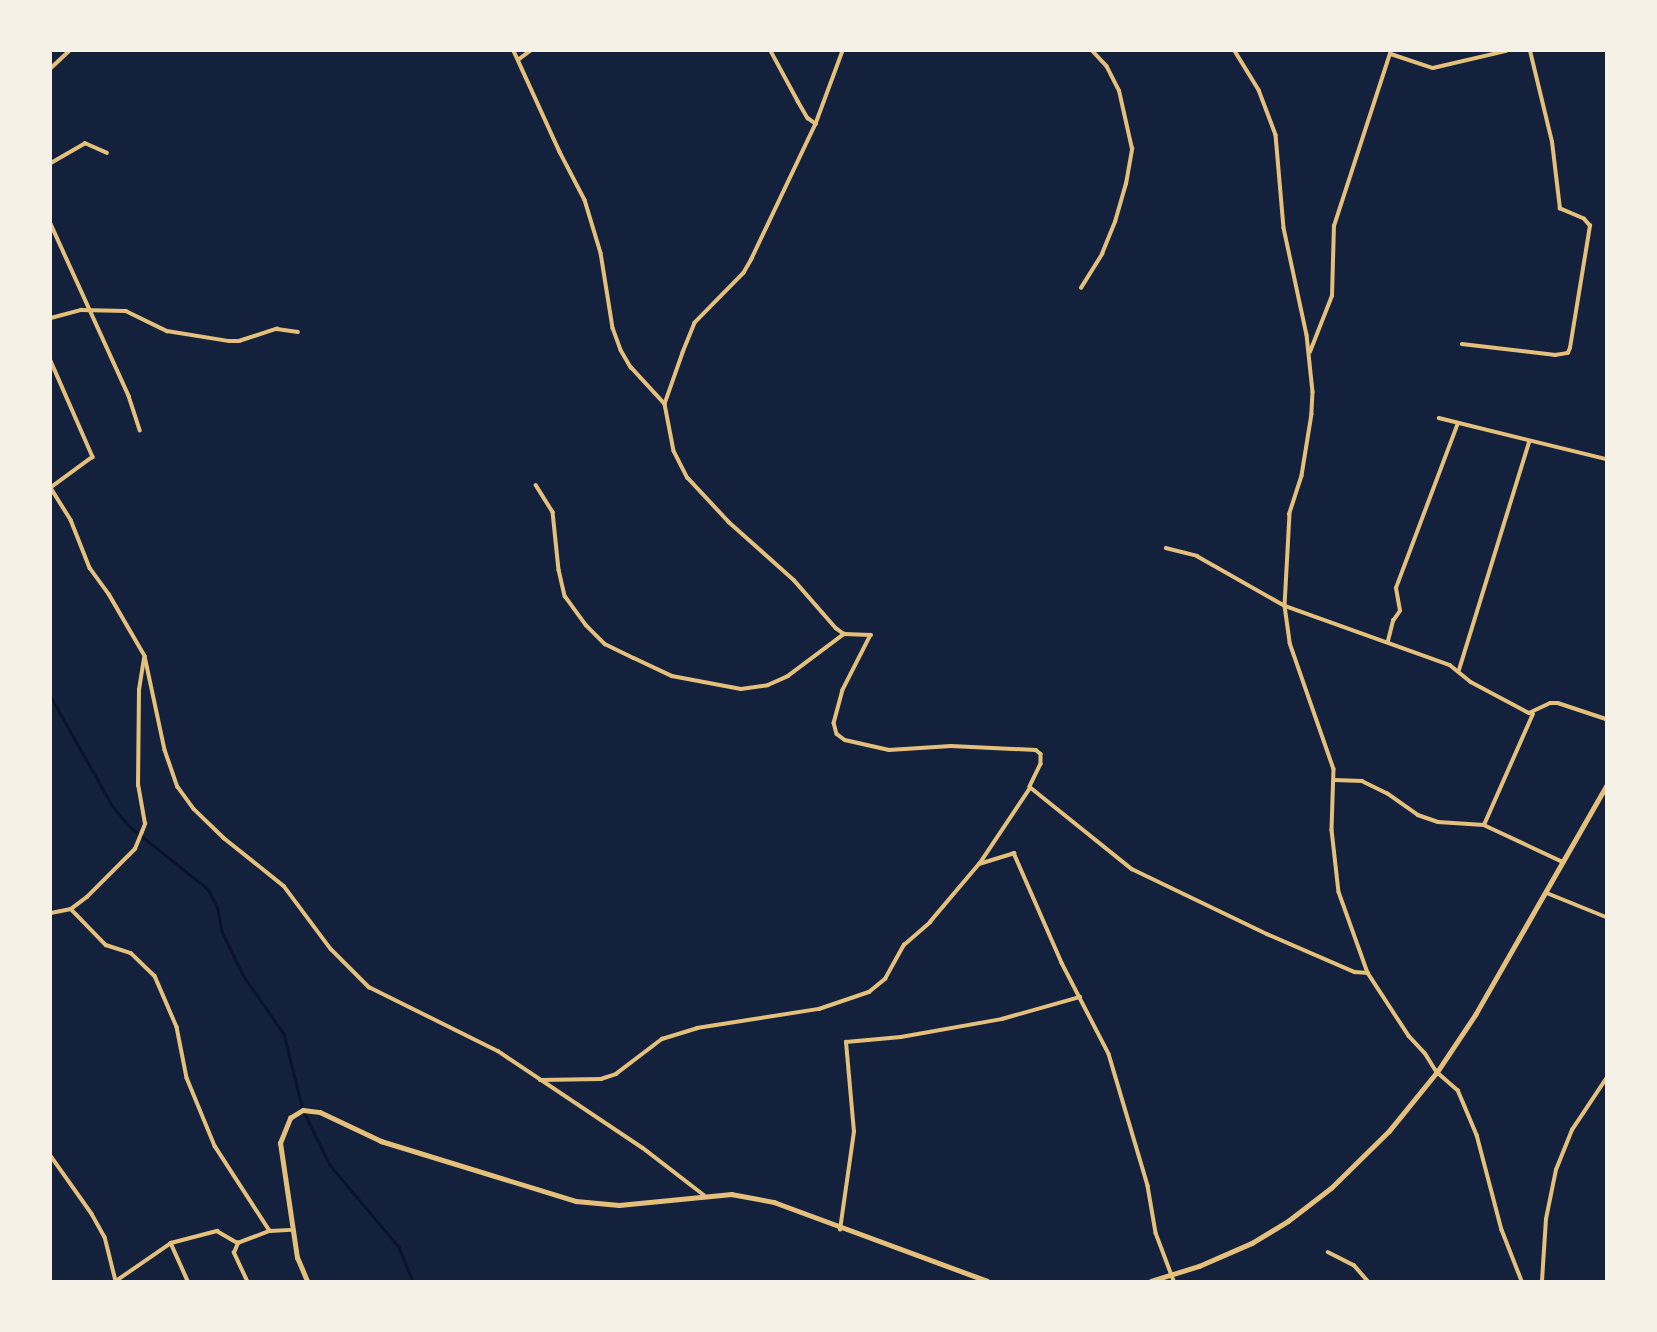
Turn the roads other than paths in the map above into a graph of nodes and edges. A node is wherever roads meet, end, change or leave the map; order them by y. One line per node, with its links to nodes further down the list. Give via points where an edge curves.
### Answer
1 (69, 51): 12 (street)
2 (514, 51): 11 (street)
3 (530, 51): 11 (street)
4 (771, 51): 13 (street, via 798,102)
5 (843, 51): 13 (street)
6 (1092, 51): 17 (street, via 1119,90 1132,149 1115,222)
7 (1235, 51): 22 (street, via 1259,90 1276,135 1284,228)
8 (1506, 51): 10 (street, via 1433,68)
9 (1530, 51): 21 (street, via 1552,142 1560,209 1590,226 1570,348 1568,353 1555,355)
10 (1390, 52): 22 (street, via 1334,226 1332,296)
11 (518, 60): 24 (street, via 585,200 621,350)
12 (51, 68)
13 (816, 124): 24 (street, via 744,273 695,323)
14 (107, 152): 15 (street, via 85,143)
15 (51, 163)
16 (51, 224): 18 (street)
17 (1081, 288)
18 (91, 311): 19 (street); 20 (street, via 135,313 167,331 229,341 277,329); 27 (street)
19 (51, 318)
20 (298, 332)
21 (1462, 344)
22 (1309, 354): 33 (street, via 1312,414 1302,476 1290,514)
23 (51, 361): 31 (street, via 93,457)
24 (665, 404): 34 (street, via 674,452 701,495 794,580)
25 (1438, 418): 26 (street)
26 (1458, 423): 28 (street); 35 (street, via 1396,588 1400,611)
27 (140, 430)
28 (1530, 442): 29 (street); 37 (street)
29 (1606, 459)
30 (536, 485): 34 (street, via 553,512 565,596 605,644 673,676 741,689 788,676)
31 (51, 488): 36 (street, via 71,520 90,569)
32 (1166, 548): 33 (street, via 1197,556)
33 (1285, 606): 35 (street); 40 (street, via 1290,643)
34 (844, 634): 42 (street, via 871,635 842,690 834,723 837,734 890,750 951,746 1036,750 1041,764)
35 (1388, 641): 37 (street)
36 (145, 656): 47 (street, via 139,690 138,786 145,824 135,849); 54 (street, via 165,750 178,787 194,809 284,886 331,949 369,987 498,1051)
37 (1459, 670): 38 (street, via 1471,682)
38 (1533, 714): 39 (street, via 1558,703); 43 (street)
39 (1606, 719)
40 (1335, 780): 43 (street, via 1362,781 1418,816); 50 (street, via 1332,830 1339,892)
41 (1606, 786): 44 (main road)
42 (1030, 787): 45 (street); 50 (street, via 1132,869 1354,972)
43 (1484, 825): 44 (street)
44 (1563, 862): 46 (main road)
45 (979, 864): 51 (street, via 1017,855); 54 (street, via 904,946 885,979 869,992 826,1007 697,1028 662,1039 616,1074 601,1079)
46 (1547, 893): 49 (street); 52 (main road)
47 (71, 909): 48 (street); 59 (street, via 106,945 131,953 155,976 177,1027 187,1078 215,1146)
48 (51, 913)
49 (1606, 917)
50 (1368, 972): 52 (street)
51 (1080, 997): 58 (street, via 1002,1019 846,1042 854,1132); 63 (street, via 1109,1054)
52 (1437, 1072): 63 (main road, via 1389,1131 1331,1188 1252,1243); 71 (street, via 1458,1090 1472,1124 1502,1230)
53 (1606, 1079): 72 (street, via 1572,1130 1556,1170 1546,1219)
54 (540, 1080): 56 (street)
55 (51, 1156): 64 (street, via 105,1237)
56 (704, 1195): 57 (main road, via 619,1205 576,1201 382,1141 320,1112 303,1110 290,1118 280,1143); 58 (main road, via 731,1194 774,1202)
57 (291, 1230): 59 (street); 67 (main road)
58 (840, 1230): 68 (main road)
59 (270, 1231): 61 (street)
60 (171, 1243): 61 (street, via 217,1231); 64 (street); 65 (street)
61 (239, 1243): 66 (street, via 234,1253)
62 (1328, 1252): 70 (street, via 1354,1265)
63 (1172, 1278): 69 (main road)
64 (116, 1281)
65 (188, 1281)
66 (247, 1281)
67 (307, 1281)
68 (986, 1281)
69 (1151, 1281)
70 (1368, 1281)
71 (1522, 1281)
72 (1542, 1281)

